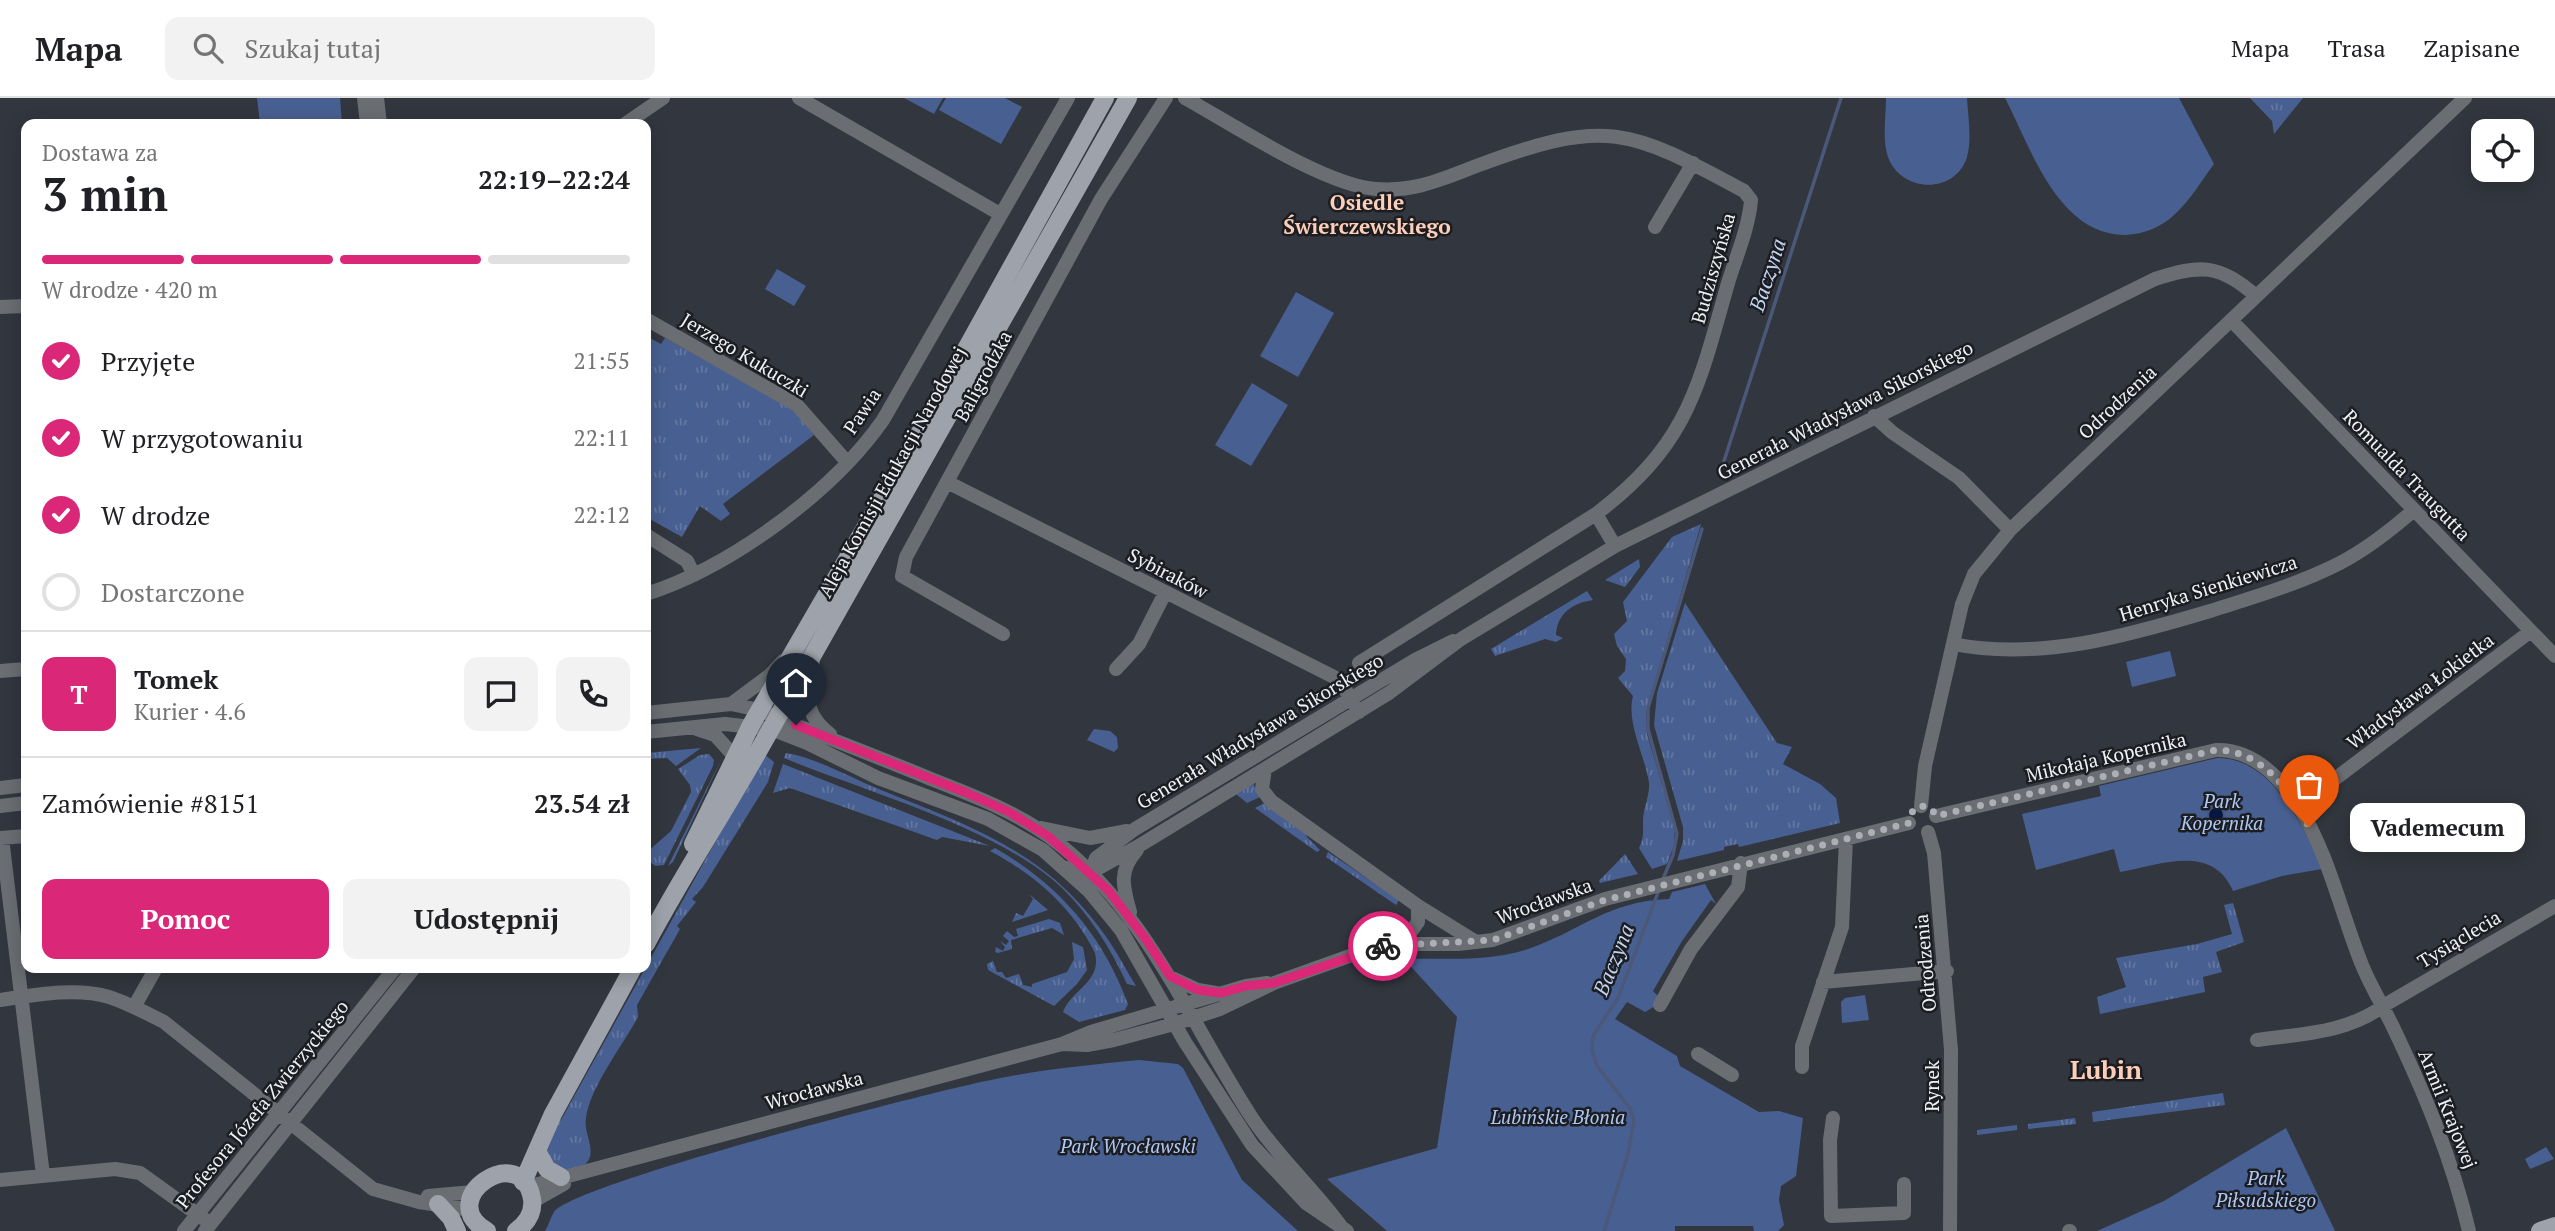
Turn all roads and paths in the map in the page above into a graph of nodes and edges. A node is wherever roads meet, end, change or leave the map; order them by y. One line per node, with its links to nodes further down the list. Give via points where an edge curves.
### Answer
1 (364, 98): 11 (street)
2 (377, 98): 12 (street)
3 (663, 98): 13 (street)
4 (799, 98): 15 (street)
5 (1068, 98): 15 (street, Pawia)
6 (1105, 98): 36 (main road, Aleja Komisji Edukacji Narodowej, via 908,454)
7 (1128, 98): 37 (main road, Aleja Komisji Edukacji Narodowej)
8 (1166, 98): 24 (street, Baligrodzka, via 1101,199)
9 (1185, 98): 14 (street, Budziszyńska, via 1338,181 1374,189 1416,189 1554,140 1590,134 1628,137)
10 (2465, 98): 17 (street, Odrodzenia)
11 (366, 119)
12 (379, 119)
13 (632, 119)
14 (1693, 163): 16 (street); 26 (street, Budziszyńska, via 1744,191 1750,207 1705,364 1681,423 1639,478)
15 (1000, 214): 23 (street, Pawia, via 883,420)
16 (1655, 227)
17 (2256, 296): 20 (street, Odrodzenia); 22 (street, Generała Władysława Sikorskiego, via 2224,272 2177,271)
18 (21, 306): 19 (street)
19 (0, 307)
20 (2231, 320): 25 (street, Romualda Traugutta); 27 (street, Odrodzenia)
21 (651, 323): 23 (street, Jerzego Kukuczki, via 797,405)
22 (1874, 416): 27 (street, via 1959,478); 29 (street, Generała Władysława Sikorskiego)
23 (847, 462): 30 (street, Pawia, via 771,527)
24 (947, 482): 32 (street, Sybiraków); 34 (street, Baligrodzka, via 906,557 902,576)
25 (2414, 510): 33 (street, Romualda Traugutta); 35 (street, Henryka Sienkiewicza, via 2370,545 2321,572 2150,629 2048,649 1987,650)
26 (1596, 514): 29 (street); 39 (street, Budziszyńska)
27 (2010, 530): 35 (street, Odrodzenia, via 1974,573)
28 (651, 539): 30 (street, via 687,561)
29 (1615, 547): 44 (street, Generała Władysława Sikorskiego, via 1461,639 1438,647)
30 (694, 575): 31 (street, Pawia)
31 (651, 592)
32 (1166, 593): 41 (street, via 1139,644); 44 (street, Sybiraków, via 1334,677)
33 (2531, 631): 38 (street, Romualda Traugutta); 58 (street, Władysława Łokietka)
34 (1003, 634)
35 (1953, 644): 57 (street, Odrodzenia, via 1925,766)
36 (795, 647): 43 (street, via 770,675); 46 (main road, Aleja Komisji Edukacji Narodowej)
37 (817, 648): 47 (main road, Aleja Komisji Edukacji Narodowej); 50 (street, via 806,698 815,719)
38 (2555, 656)
39 (1359, 663)
40 (21, 669): 42 (street)
41 (1116, 669)
42 (0, 671)
43 (731, 704): 45 (street); 46 (street)
44 (1355, 706): 52 (street, Generała Władysława Sikorskiego); 62 (street, Generała Władysława Sikorskiego)
45 (651, 712)
46 (755, 717): 47 (street); 48 (street); 51 (main road, Aleja Komisji Edukacji Narodowej)
47 (774, 723): 50 (street); 69 (main road, Aleja Komisji Edukacji Narodowej, via 702,848); 70 (street, via 878,778 988,819)
48 (689, 727): 49 (street); 51 (street, via 715,735)
49 (651, 731)
50 (840, 741): 61 (street, via 967,793)
51 (734, 757): 69 (main road, Aleja Komisji Edukacji Narodowej, via 693,842)
52 (1265, 769): 67 (street, Generała Władysława Sikorskiego); 74 (street, via 1262,789 1266,797)
53 (21, 786): 54 (street)
54 (0, 788)
55 (21, 804): 56 (street)
56 (0, 806)
57 (1921, 806): 59 (street); 60 (street, via 1913,810)
58 (2299, 806): 59 (street, Mikołaja Kopernika, via 2252,758 2216,750); 93 (street, Mikołaja Kopernika, via 2329,873 2362,967)
59 (1936, 816): 63 (street, via 1936,824)
60 (1909, 823): 63 (street, via 1918,832); 66 (street, Wrocławska)
61 (1033, 826): 62 (street, via 1090,838); 71 (street)
62 (1135, 829): 71 (street, Generała Władysława Sikorskiego, via 1101,854)
63 (1928, 832): 80 (street, Odrodzenia)
64 (21, 836): 65 (street)
65 (1, 838): 89 (street)
66 (1846, 839): 68 (street, Wrocławska); 86 (street, via 1842,928)
67 (1142, 844): 71 (street, Generała Władysława Sikorskiego); 75 (street, via 1126,862 1122,876)
68 (1741, 863): 77 (street, Wrocławska, via 1605,900 1509,936); 92 (street, via 1738,887 1691,949)
69 (688, 864): 76 (main road, Aleja Komisji Edukacji Narodowej)
70 (1065, 868): 71 (street); 72 (street)
71 (1090, 871): 72 (street); 75 (street)
72 (1089, 891): 95 (street, via 1121,930)
73 (2555, 906): 93 (street, Tysiąclecia)
74 (1423, 910): 77 (street); 78 (street); 79 (street)
75 (1132, 920): 85 (street)
76 (651, 934)
77 (1476, 943): 79 (street, Wrocławska)
78 (1402, 944): 79 (street, Wrocławska); 87 (street, Wrocławska, via 1350,955)
79 (1440, 944)
80 (1947, 971): 86 (street); 100 (street, Odrodzenia)
81 (153, 973): 94 (street)
82 (391, 973): 104 (street, Profesora Józefa Zwierzyckiego)
83 (410, 973): 107 (street, Profesora Józefa Zwierzyckiego)
84 (630, 973): 105 (main road)
85 (1170, 976): 88 (street, via 1198,990); 91 (street)
86 (1823, 982): 102 (street, via 1802,1046)
87 (1274, 983): 88 (street, Wrocławska); 96 (street, Wrocławska)
88 (1221, 993): 91 (street, Wrocławska)
89 (23, 997): 90 (street); 94 (street, via 80,993 107,996); 109 (street)
90 (0, 1000)
91 (1185, 1004): 95 (street, Wrocławska); 96 (street)
92 (1660, 1005)
93 (2383, 1006): 98 (street, Tysiąclecia, via 2365,1019 2333,1029); 125 (street, Armii Krajowej, via 2443,1138)
94 (134, 1007): 104 (street, via 164,1022)
95 (1166, 1010): 97 (street); 99 (street, Wrocławska)
96 (1192, 1018): 97 (street, Wrocławska); 120 (street, via 1262,1134)
97 (1174, 1024): 99 (street, Wrocławska, via 1101,1043); 120 (street, via 1252,1145 1306,1203)
98 (2257, 1040)
99 (1062, 1044): 110 (street, Wrocławska)
100 (1951, 1050): 124 (street, Rynek)
101 (1698, 1054): 103 (street)
102 (1802, 1067)
103 (1732, 1075)
104 (278, 1114): 107 (street); 116 (street, Profesora Józefa Zwierzyckiego)
105 (553, 1114): 108 (main road); 113 (main road)
106 (1833, 1118): 112 (street, via 1831,1216 1904,1213)
107 (291, 1125): 114 (street, via 373,1189); 119 (street, Profesora Józefa Zwierzyckiego)
108 (537, 1151): 110 (main road, via 547,1169); 113 (main road)
109 (43, 1175): 111 (street); 116 (street, via 115,1169 140,1173)
110 (569, 1176): 113 (street, Wrocławska)
111 (0, 1180)
112 (1904, 1184)
113 (523, 1186): 117 (main road, via 501,1173 484,1178); 123 (main road, via 528,1219)
114 (402, 1198): 115 (street); 117 (street)
115 (438, 1204): 117 (street); 122 (main road)
116 (197, 1214): 119 (street); 121 (street, Profesora Józefa Zwierzyckiego)
117 (476, 1217)
118 (2555, 1226): 126 (main road)
119 (208, 1228)
120 (1344, 1228)
121 (184, 1231)
122 (457, 1231)
123 (516, 1231)
124 (1950, 1231)
125 (2469, 1231)
126 (2540, 1231)

